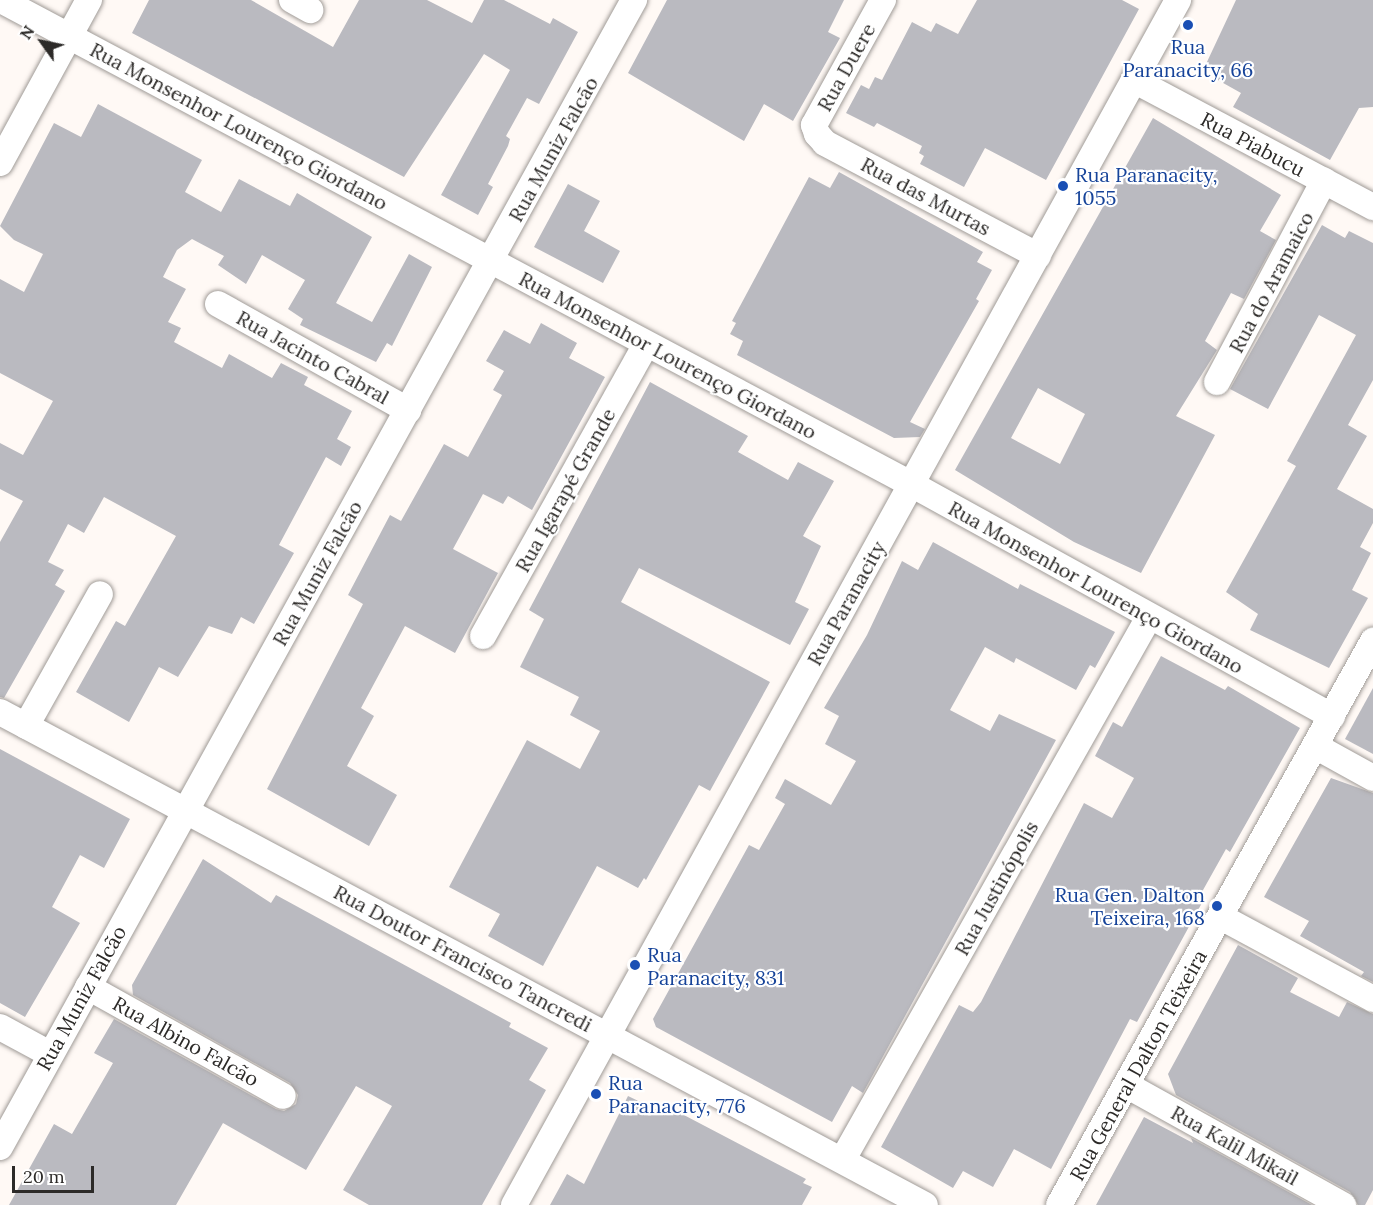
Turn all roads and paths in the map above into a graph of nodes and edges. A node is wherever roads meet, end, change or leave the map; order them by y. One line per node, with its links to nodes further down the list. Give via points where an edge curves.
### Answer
1 (2, 0): 6 (street, Rua Monsenhor Lourenço Giordano)
2 (89, 0): 6 (street)
3 (634, 0): 13 (street, Rua Muniz Falcão)
4 (883, 0): 8 (street, Rua Duere, via 814,125)
5 (1178, 0): 7 (street, Rua Paranacity)
6 (69, 36): 9 (street); 13 (street, Rua Monsenhor Lourenço Giordano)
7 (1134, 80): 10 (street, Rua Piabucu); 12 (street, Rua Paranacity)
8 (816, 134): 12 (street, Rua das Murtas, via 825,143)
9 (0, 163)
10 (1324, 181): 11 (street, Rua Piabucu); 16 (street, Rua do Aramaico)
11 (1373, 207)
12 (1038, 256): 18 (street, Rua Paranacity)
13 (493, 260): 15 (street, Rua Monsenhor Lourenço Giordano); 17 (street, Rua Muniz Falcão)
14 (218, 304): 17 (street, Rua Jacinto Cabral)
15 (646, 344): 18 (street, Rua Monsenhor Lourenço Giordano); 21 (street, Rua Igarapé Grande)
16 (1217, 382)
17 (408, 410): 28 (street, Rua Muniz Falcão)
18 (911, 484): 20 (street, Rua Monsenhor Lourenço Giordano); 33 (street, Rua Paranacity)
19 (100, 594): 25 (street)
20 (1149, 617): 24 (street, Rua Monsenhor Lourenço Giordano); 38 (street, Rua Justinópolis)
21 (483, 636)
22 (1373, 641): 24 (street, Rua General Dalton Teixeira)
23 (0, 712): 25 (street, Rua Doutor Francisco Tancredi)
24 (1332, 716): 26 (street, Rua General Dalton Teixeira)
25 (26, 726): 28 (street, Rua Doutor Francisco Tancredi)
26 (1315, 746): 27 (street); 29 (street, Rua General Dalton Teixeira)
27 (1373, 778)
28 (186, 809): 30 (street, Rua Muniz Falcão); 33 (street, Rua Doutor Francisco Tancredi)
29 (1221, 917): 31 (street); 35 (street, Rua General Dalton Teixeira)
30 (88, 987): 34 (street, Rua Muniz Falcão); 36 (street, Rua Albino Falcão)
31 (1373, 999)
32 (0, 1027): 34 (street)
33 (606, 1036): 38 (street, Rua Doutor Francisco Tancredi); 39 (street, Rua Paranacity)
34 (50, 1054): 37 (street, Rua Muniz Falcão)
35 (1128, 1086): 41 (street, Rua General Dalton Teixeira); 42 (street, Rua Kalil Mikail)
36 (284, 1096)
37 (0, 1147)
38 (843, 1159): 40 (street, Rua Doutor Francisco Tancredi)
39 (514, 1205)
40 (925, 1205)
41 (1059, 1205)
42 (1343, 1205)

